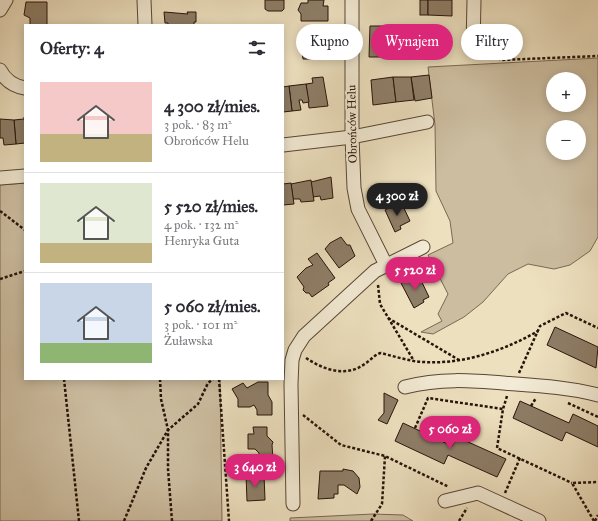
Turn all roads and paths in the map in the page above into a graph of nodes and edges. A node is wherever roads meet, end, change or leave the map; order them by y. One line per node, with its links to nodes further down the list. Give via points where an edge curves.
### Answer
1 (6, 0): 5 (street)
2 (144, 0): 6 (street)
3 (352, 0): 13 (street, Obrońców Helu)
4 (474, 0): 7 (street)
5 (0, 10)
6 (145, 24)
7 (473, 24)
8 (598, 56): 9 (path)
9 (523, 59)
10 (0, 70): 11 (street, via 16,87)
11 (24, 88)
12 (427, 122): 13 (street)
13 (352, 137): 14 (street); 20 (street, Obrońców Helu, via 354,188 358,210)
14 (284, 146)
15 (24, 176): 16 (street)
16 (0, 178)
17 (0, 211): 18 (path)
18 (24, 229)
19 (423, 247): 20 (street)
20 (382, 267): 23 (path, via 380,304); 26 (street, via 304,336)
21 (24, 271): 22 (path)
22 (0, 280)
23 (387, 318): 27 (path); 28 (path)
24 (598, 328): 25 (path, via 566,313 540,326)
25 (538, 331): 27 (path, via 516,344); 33 (path)
26 (295, 350): 28 (path, via 317,365 337,372 355,369 381,353); 36 (street, via 292,360)
27 (460, 360): 28 (path)
28 (414, 361)
29 (64, 380): 49 (path)
30 (160, 380): 39 (path, via 161,399)
31 (212, 380): 39 (path, via 208,383 198,404)
32 (219, 380): 52 (path)
33 (513, 384): 34 (street, via 459,380 427,381); 35 (street, via 580,390); 37 (path)
34 (404, 387)
35 (598, 395)
36 (292, 406): 40 (path, via 341,445); 47 (street)
37 (503, 408): 38 (path, via 428,398); 41 (path, via 497,448)
38 (415, 428)
39 (168, 430): 50 (path, via 146,468); 51 (path)
40 (385, 456): 45 (path, via 449,487); 53 (path, via 382,504)
41 (520, 458): 43 (path); 44 (path)
42 (598, 482): 43 (path)
43 (572, 483): 55 (path)
44 (503, 496)
45 (461, 498): 46 (street); 54 (street, via 478,493)
46 (445, 501)
47 (294, 504)
48 (598, 515): 55 (path)
49 (79, 521)
50 (124, 521)
51 (172, 521)
52 (229, 521)
53 (371, 521)
54 (539, 521)
55 (594, 521)

